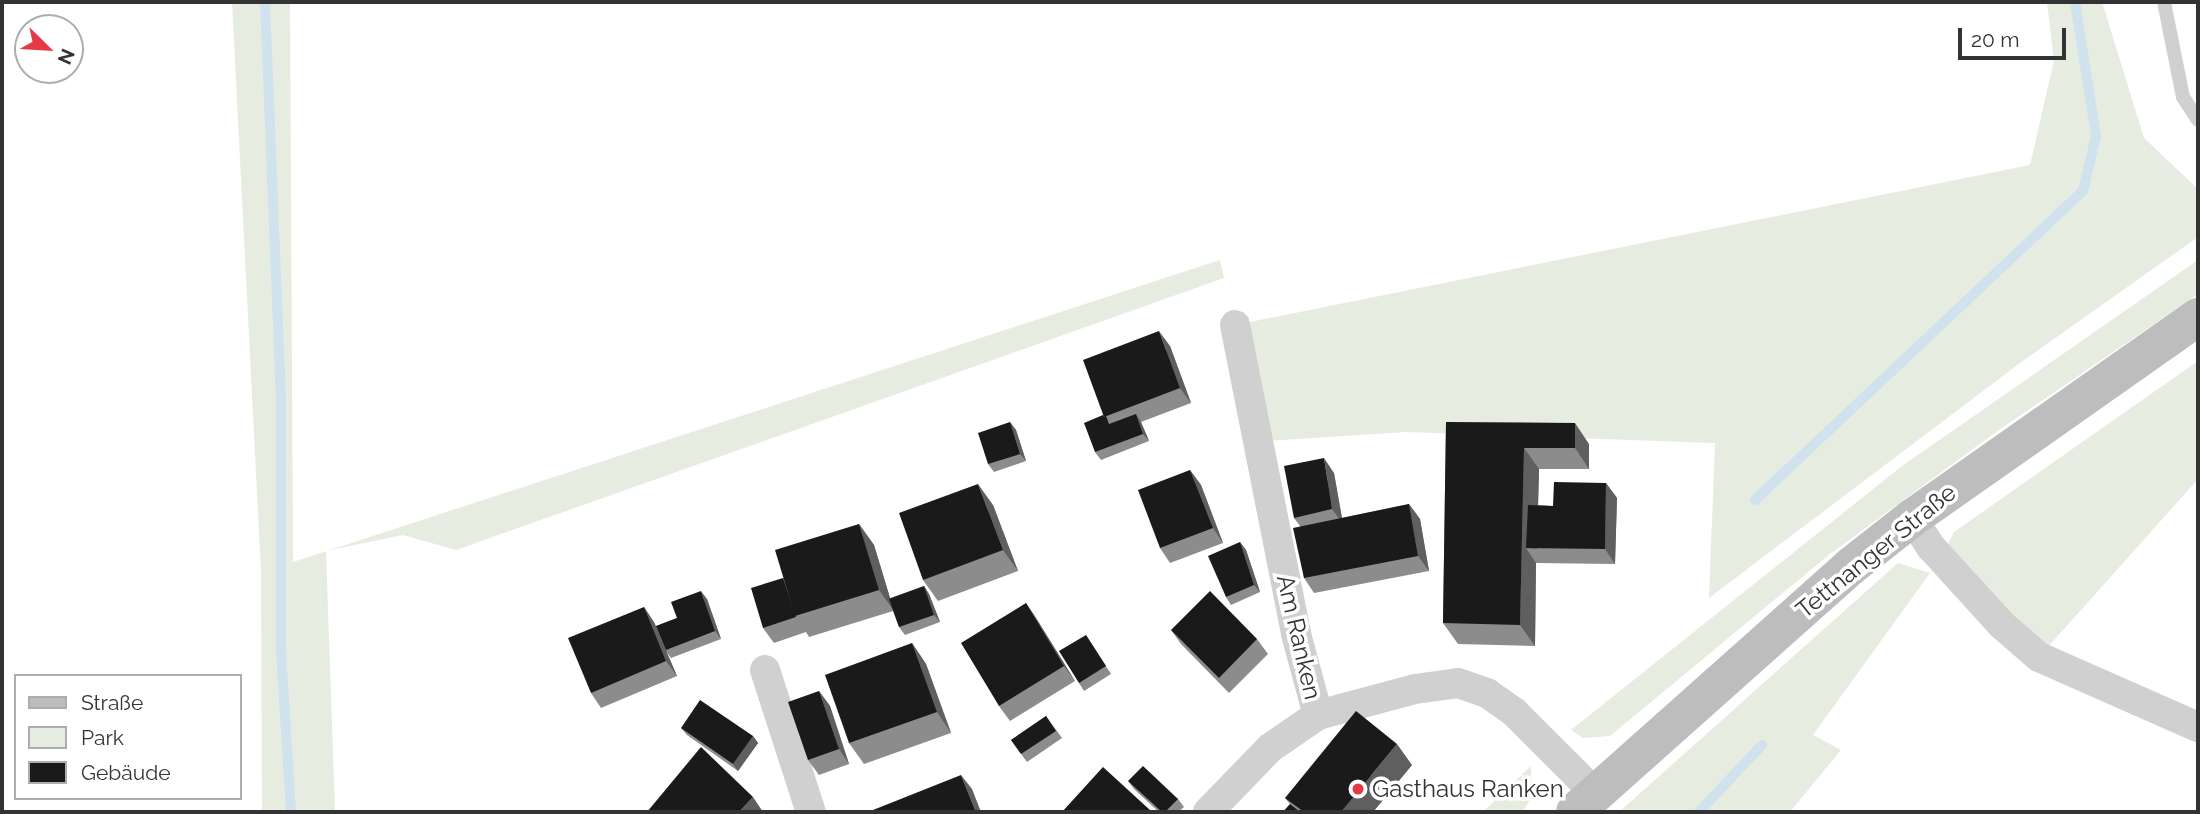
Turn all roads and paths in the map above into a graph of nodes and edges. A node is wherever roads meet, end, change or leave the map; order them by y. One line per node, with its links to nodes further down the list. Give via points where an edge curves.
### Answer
1 (2164, 2): 2 (lane, via 2183,97)
2 (2198, 120)
3 (2198, 317): 5 (main road, Tettnanger Straße)
4 (1235, 325): 7 (street, Am Ranken, via 1296,634)
5 (1912, 518): 8 (street, via 2002,625 2039,657); 9 (main road, Tettnanger Straße)
6 (765, 670): 10 (street)
7 (1318, 715): 9 (street, Am Ranken, via 1415,689 1458,683 1487,693 1514,712); 11 (street, via 1270,748)
8 (2198, 727)
9 (1585, 803)
10 (811, 812)
11 (1208, 812)

